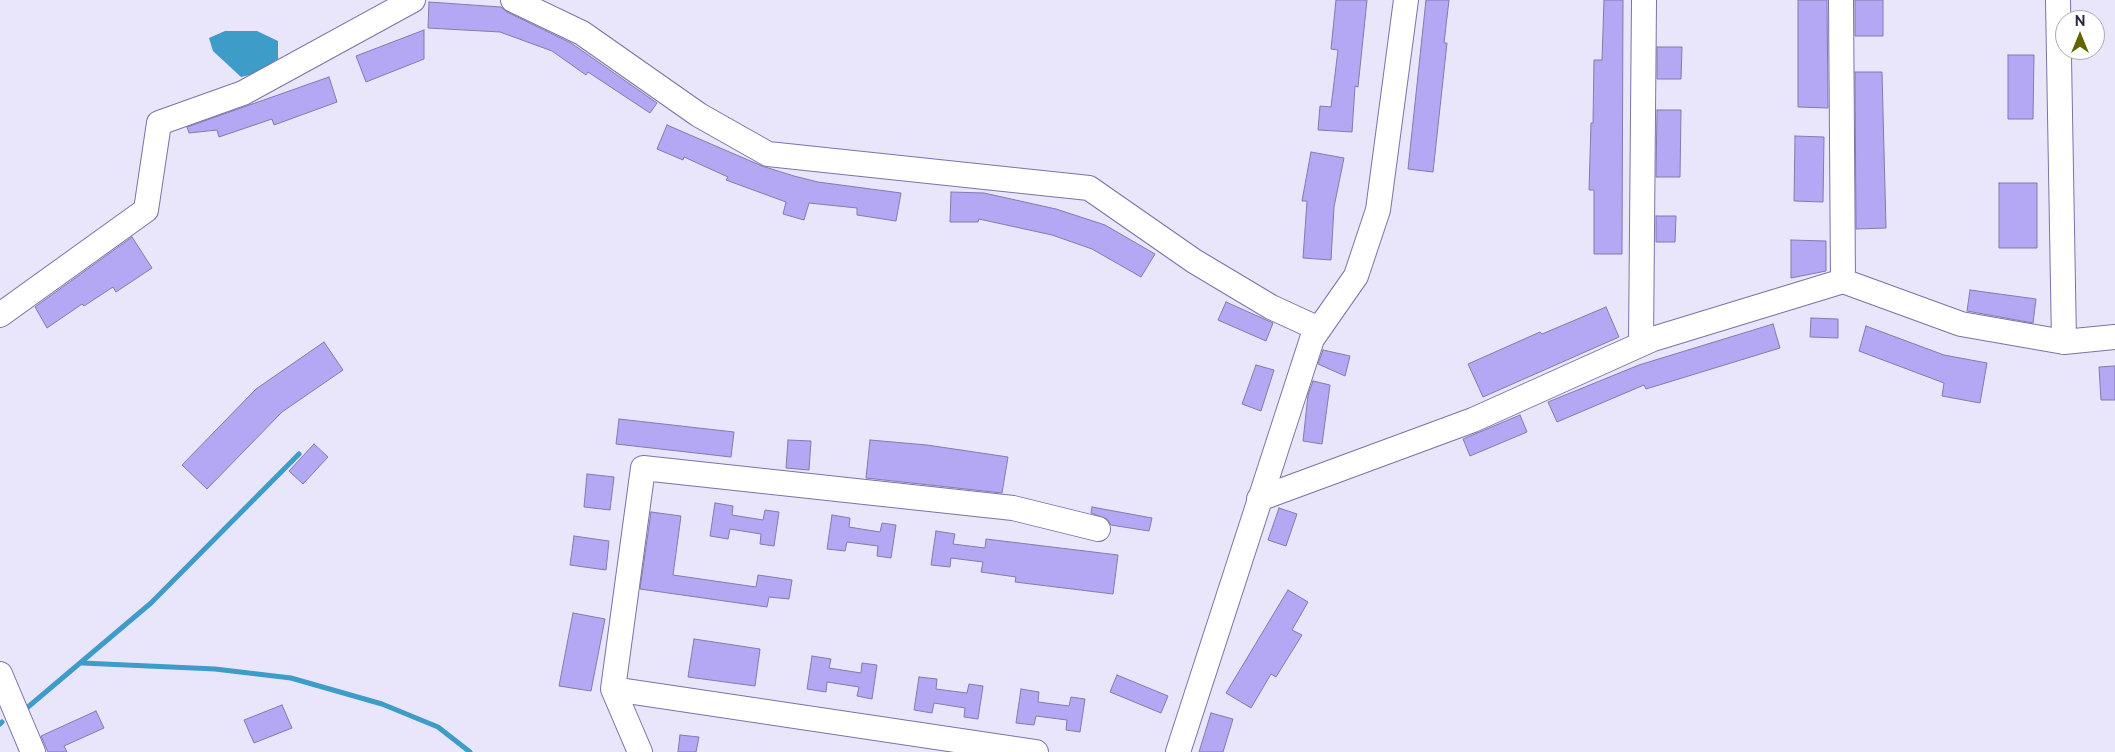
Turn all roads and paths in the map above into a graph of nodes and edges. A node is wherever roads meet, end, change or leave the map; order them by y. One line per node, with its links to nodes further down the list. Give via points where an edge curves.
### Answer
1 (413, 0): 8 (street, via 243,92 159,123 146,210)
2 (514, 0): 9 (street, via 582,33 699,115 768,154 1090,188 1194,261 1272,307)
3 (1406, 0): 9 (street, via 1378,210 1356,276)
4 (1644, 0): 12 (street)
5 (1841, 0): 7 (street)
6 (2058, 0): 11 (street)
7 (1844, 281): 11 (street, via 1961,324); 12 (street)
8 (0, 315)
9 (1319, 329): 13 (street, via 1312,339)
10 (2115, 337): 11 (street)
11 (2064, 342)
12 (1641, 344): 13 (street, via 1473,420)
13 (1259, 499): 20 (street)
14 (1098, 529): 16 (street, via 1012,508 643,468)
15 (0, 674): 17 (street)
16 (613, 689): 18 (street); 19 (street)
17 (33, 752)
18 (640, 752)
19 (1036, 752)
20 (1178, 752)

